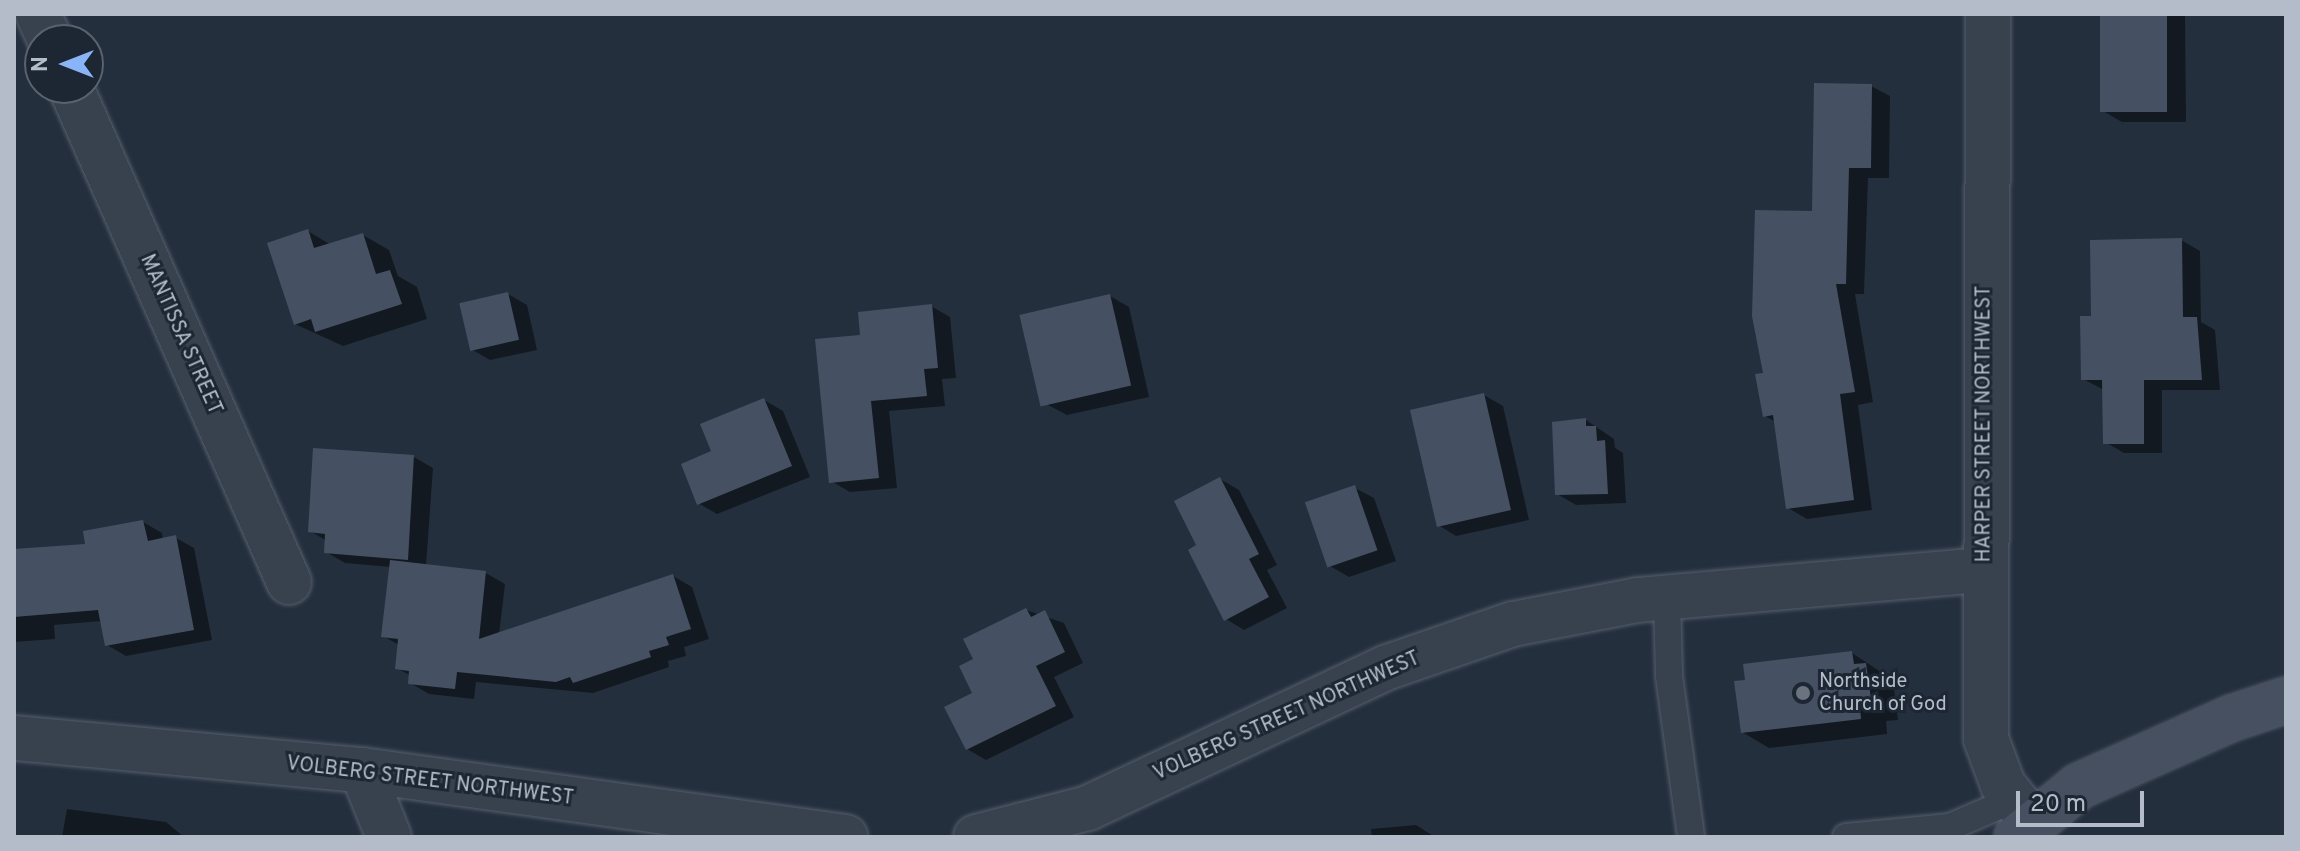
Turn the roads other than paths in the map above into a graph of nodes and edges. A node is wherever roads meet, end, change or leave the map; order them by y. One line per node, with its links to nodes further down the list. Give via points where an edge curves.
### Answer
1 (1988, 14): 3 (street, HARPER STREET NORTHWEST)
2 (78, 104): 4 (street, MANTISSA STREET)
3 (1984, 570): 5 (street, VOLBERG STREET NORTHWEST); 9 (street, HARPER STREET NORTHWEST, via 1986,739)
4 (289, 582)
5 (1667, 598): 12 (street, VOLBERG STREET NORTHWEST, via 1513,624 1430,652 1088,808); 13 (lane, via 1669,676)
6 (2286, 700): 9 (street, via 2232,718 2079,786)
7 (14, 738): 8 (street, VOLBERG STREET NORTHWEST)
8 (362, 770): 10 (street); 11 (street, VOLBERG STREET NORTHWEST)
9 (2021, 819): 14 (lane)
10 (389, 837)
11 (845, 837)
12 (976, 837)
13 (1691, 837)
14 (1846, 837)

